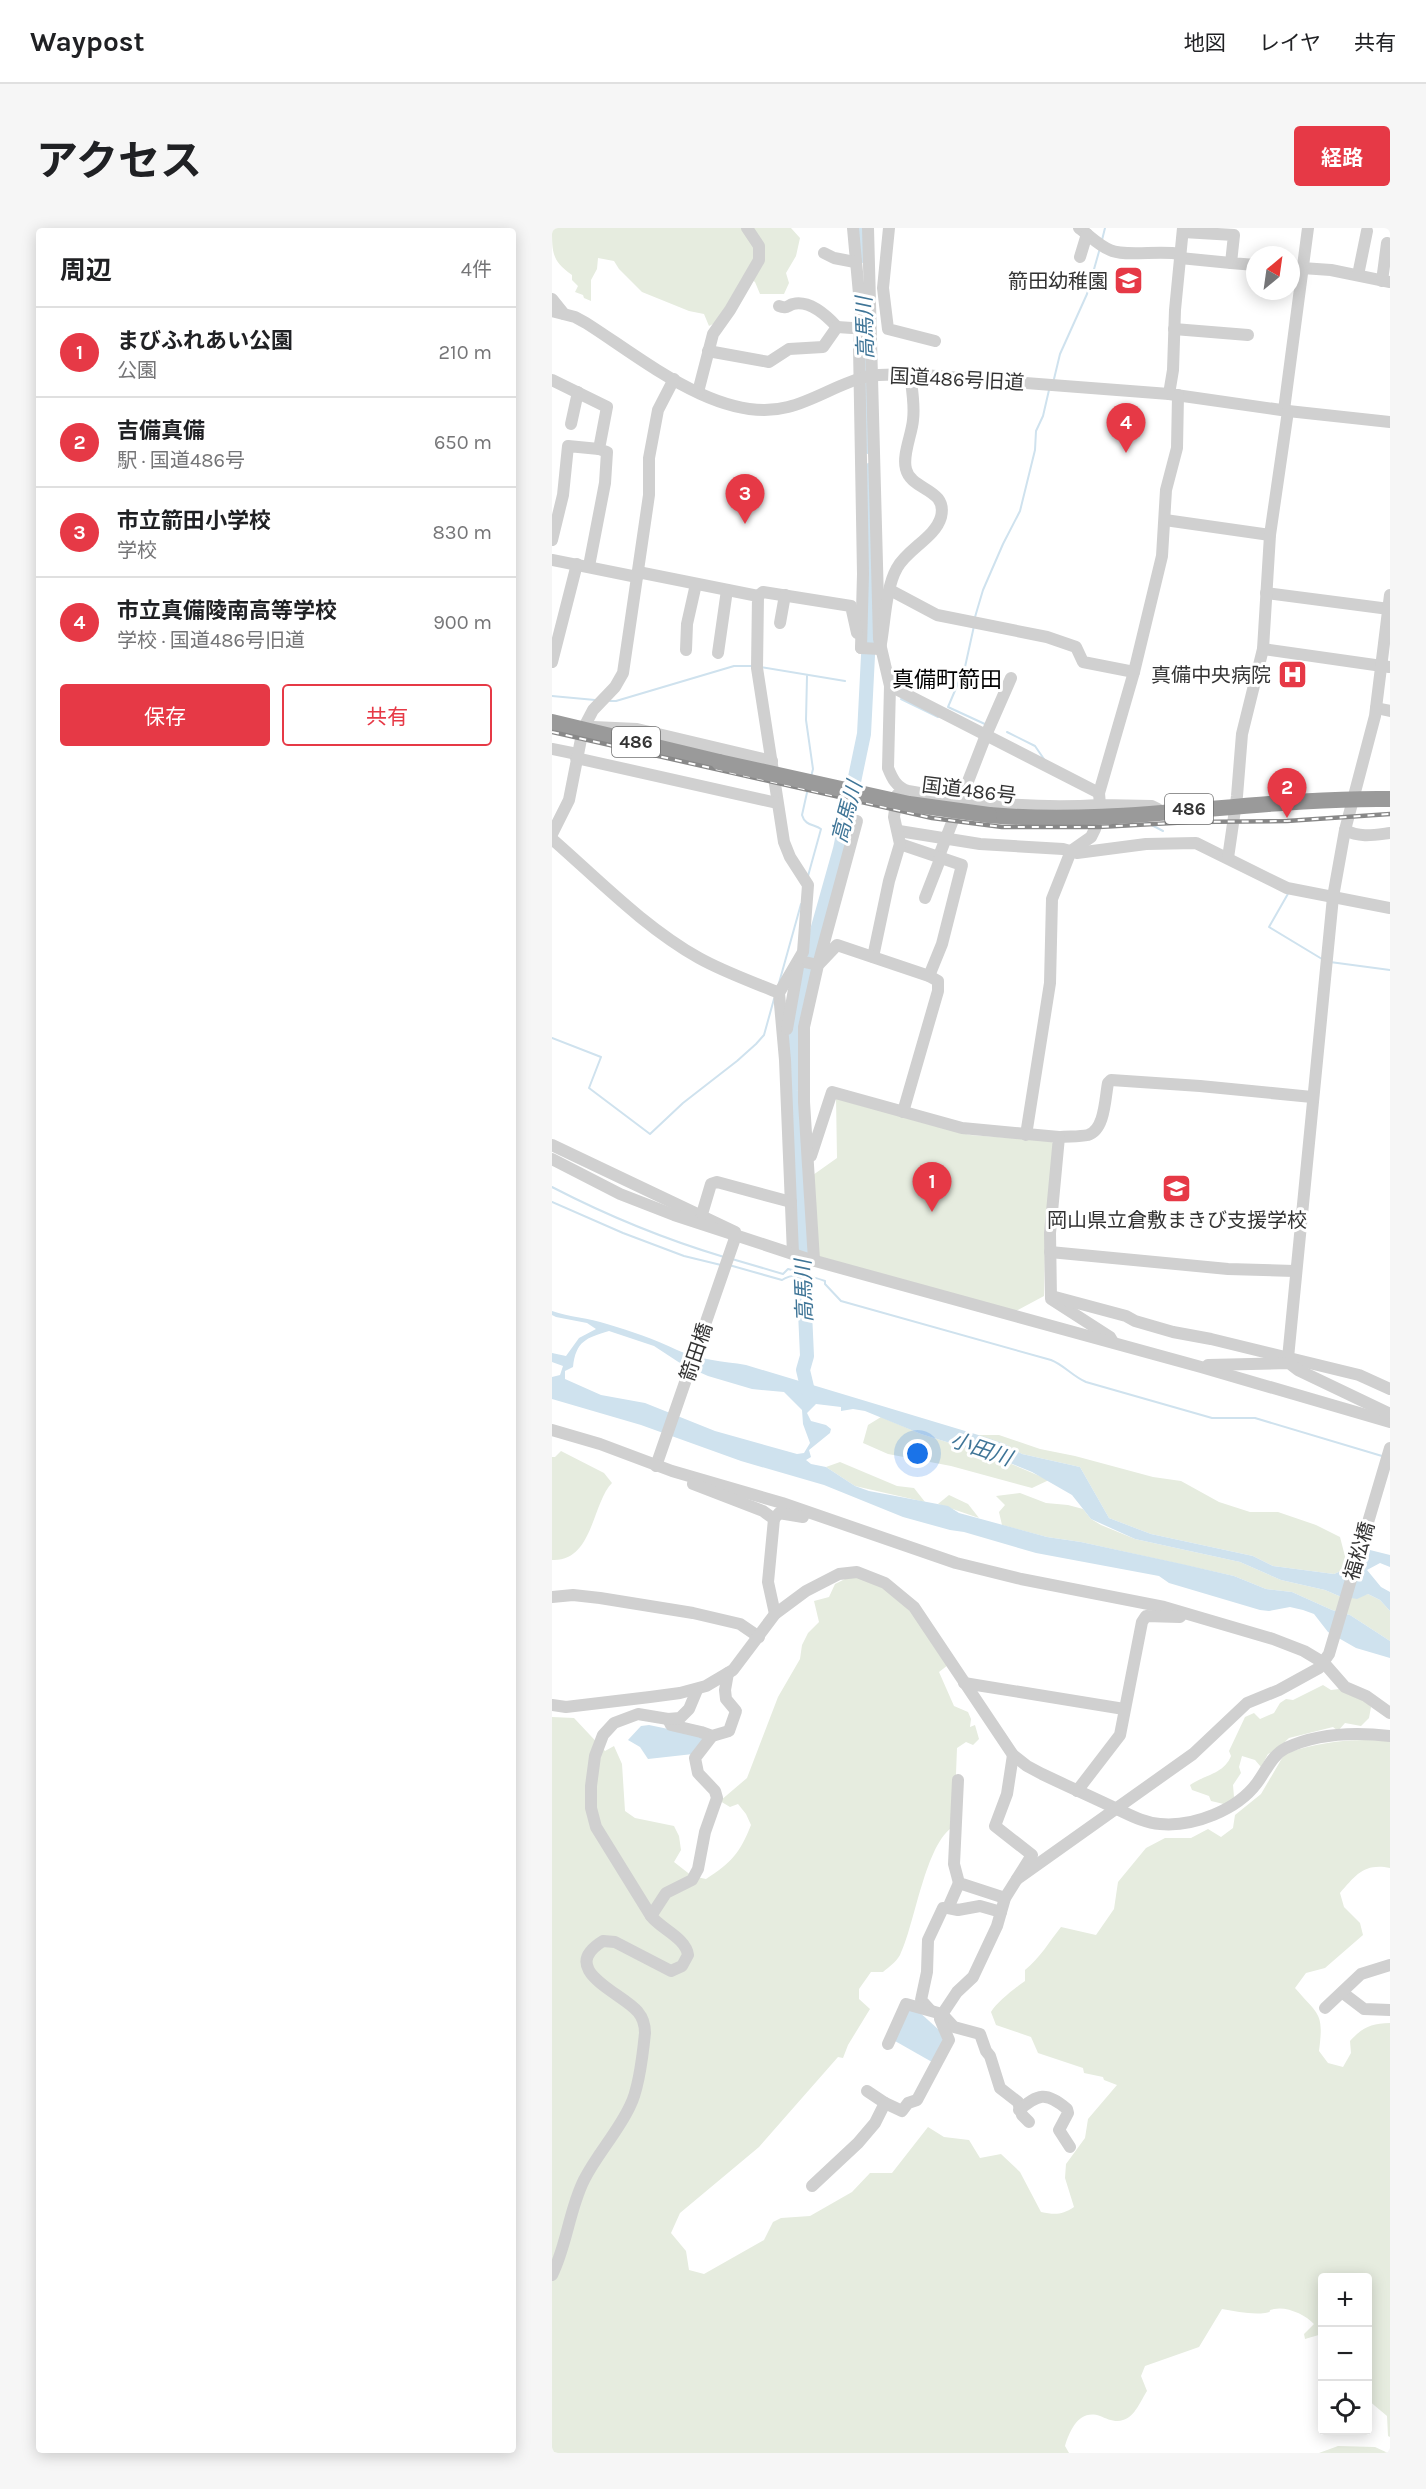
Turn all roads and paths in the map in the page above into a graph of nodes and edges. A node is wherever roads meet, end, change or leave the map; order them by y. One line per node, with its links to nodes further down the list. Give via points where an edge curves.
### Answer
1 (747, 228): 31 (street, via 759,246 759,260 713,334)
2 (854, 228): 13 (street)
3 (868, 228): 33 (street)
4 (890, 228): 29 (street, via 883,288 888,329)
5 (1308, 228): 15 (street)
6 (1183, 230): 11 (street); 14 (street, via 1234,235)
7 (1083, 231): 11 (street, via 1116,252); 12 (street)
8 (1367, 231): 18 (street)
9 (1387, 243): 19 (street)
10 (825, 253): 13 (street)
11 (1180, 256): 14 (street); 27 (street)
12 (1080, 257)
13 (855, 262): 24 (street)
14 (1231, 263): 16 (street)
15 (1300, 263)
16 (1246, 264)
17 (1300, 272): 18 (street, via 1331,270)
18 (1358, 275): 19 (street)
19 (1386, 281)
20 (552, 299): 23 (street)
21 (1296, 300): 40 (street)
22 (779, 306): 25 (street, via 800,304 824,312)
23 (558, 312): 35 (street, 国道486号旧道, via 586,323)
24 (861, 315): 26 (street); 30 (street)
25 (837, 327): 26 (street); 31 (street, via 823,347 789,349 769,362)
26 (852, 328): 30 (street)
27 (1174, 329): 28 (street); 39 (street)
28 (1248, 335)
29 (935, 341)
30 (859, 347): 33 (street)
31 (708, 351): 38 (street)
32 (910, 374): 33 (street, 国道486号旧道); 39 (street, 国道486号旧道); 52 (street, via 914,419 906,471 935,494 941,516 938,525 897,567)
33 (865, 377): 38 (street, 国道486号旧道, via 774,410 743,407); 59 (street); 59 (street)
34 (552, 379): 36 (street); 37 (street)
35 (674, 379): 38 (street, 国道486号旧道); 49 (street, via 656,420)
36 (552, 389)
37 (578, 392): 42 (street); 43 (street, via 607,407)
38 (698, 392)
39 (1173, 395): 40 (street, 国道486号旧道); 44 (street, via 1177,448 1166,490)
40 (1286, 411): 41 (street, 国道486号旧道); 45 (street)
41 (1390, 422)
42 (571, 424)
43 (599, 449): 46 (street, via 568,446 563,495); 48 (street, via 607,452 605,483)
44 (1165, 520): 45 (street); 65 (street, via 1162,556)
45 (1270, 535): 53 (street)
46 (552, 540)
47 (552, 560): 48 (street)
48 (583, 565): 49 (street); 63 (street)
49 (638, 574): 50 (street); 71 (street, via 623,673)
50 (696, 584): 51 (street); 61 (street)
51 (727, 590): 55 (street); 62 (street)
52 (890, 591): 59 (street); 65 (street, via 937,615 1047,637 1076,647 1083,662)
53 (1266, 593): 57 (street); 60 (street)
54 (1390, 595): 57 (street)
55 (758, 596): 56 (street, via 763,592); 75 (street, via 757,666)
56 (784, 596): 58 (street); 59 (street, via 851,606)
57 (1389, 609): 64 (street)
58 (780, 622)
59 (871, 649): 67 (street)
60 (1263, 649): 64 (street); 82 (street, via 1242,734)
61 (686, 651)
62 (718, 653)
63 (552, 662)
64 (1386, 667): 68 (street)
65 (1134, 672): 81 (street)
66 (1011, 678): 72 (street)
67 (890, 686): 72 (street); 76 (street, via 888,768)
68 (1376, 708): 69 (street); 77 (street)
69 (1390, 711)
70 (552, 722): 71 (highway, 国道486号 / 486)
71 (583, 729): 74 (street); 75 (street, via 637,729); 81 (highway, 国道486号 / 486, bridge, via 909,804 1034,818)
72 (987, 733): 79 (street); 81 (street)
73 (552, 749): 74 (street)
74 (576, 756): 80 (street); 87 (street, via 569,800)
75 (772, 761): 80 (street)
76 (900, 789): 79 (street); 85 (street, via 894,817)
77 (1355, 799): 78 (highway, 国道486号 / 486); 82 (highway, 国道486号 / 486); 84 (street)
78 (1390, 799)
79 (961, 800): 81 (street, via 1020,806); 89 (street)
80 (777, 803): 98 (street, via 784,842 808,885)
81 (1098, 805): 82 (highway, 国道486号 / 486, via 1164,812); 91 (street, via 1091,837)
82 (1236, 805): 93 (street)
83 (857, 821): 98 (street)
84 (1345, 830): 86 (street, via 1364,836); 95 (street)
85 (899, 831): 89 (street); 90 (street)
86 (1390, 833)
87 (552, 834)
88 (552, 839): 100 (street, via 669,938 700,959)
89 (945, 839): 91 (street); 92 (street)
90 (900, 844): 92 (street); 97 (street)
91 (1071, 851): 93 (street, via 1088,853 1146,844 1196,843); 104 (street, via 1052,899 1050,983)
92 (940, 857): 94 (street); 99 (street, via 962,865 942,944)
93 (1228, 858): 95 (street, via 1287,888)
94 (925, 898)
95 (1333, 900): 96 (street); 102 (street)
96 (1390, 908)
97 (873, 957): 98 (street, via 837,945); 99 (street)
98 (808, 961): 100 (street); 101 (street, via 789,1012); 108 (street, via 804,1027)
99 (929, 976): 103 (street, via 938,981 938,991)
100 (779, 993): 101 (street)
101 (785, 1060): 109 (street)
102 (1312, 1097): 105 (street, via 1111,1080 1100,1125 1094,1132); 115 (street)
103 (903, 1112): 104 (street, via 970,1130); 108 (street, via 832,1092)
104 (1026, 1135): 105 (street)
105 (1059, 1137): 112 (street)
106 (552, 1145): 110 (street)
107 (552, 1159): 111 (street, via 630,1198)
108 (807, 1165): 114 (street)
109 (791, 1202): 110 (street, via 717,1182 711,1184); 113 (street)
110 (702, 1215): 111 (street, via 732,1228)
111 (735, 1238): 113 (street); 125 (street, 箭田橋)
112 (1050, 1252): 115 (street, via 1228,1269); 116 (street)
113 (794, 1254): 114 (street)
114 (811, 1260): 117 (street)
115 (1294, 1271): 118 (street)
116 (1051, 1296): 117 (street, via 1110,1337); 118 (street)
117 (1113, 1344): 119 (street)
118 (1288, 1361): 119 (street); 120 (street, via 1359,1375); 121 (street, via 1298,1370)
119 (1201, 1367): 122 (street)
120 (1390, 1389)
121 (1390, 1414)
122 (1390, 1422)
123 (552, 1430): 125 (street)
124 (1390, 1448): 134 (street, 福松橋)
125 (657, 1464): 126 (street)
126 (672, 1471): 127 (street); 128 (street, via 677,1478)
127 (759, 1496): 128 (street); 129 (street)
128 (777, 1516): 129 (street); 131 (street, via 768,1582)
129 (827, 1519): 132 (street, via 956,1563)
130 (552, 1598): 133 (street, via 600,1598 693,1613 740,1624)
131 (775, 1614): 133 (street); 136 (street, via 830,1578 847,1572 866,1574 885,1583 914,1607)
132 (1197, 1616): 134 (street); 139 (street, via 1146,1616)
133 (759, 1637): 135 (street)
134 (1326, 1658): 140 (street, via 1345,1687); 147 (street, via 1279,1690 1247,1703 1192,1754)
135 (728, 1673): 137 (street); 142 (street, via 725,1694 735,1707 735,1716 729,1731)
136 (964, 1683): 139 (street); 144 (street)
137 (697, 1690): 138 (street, via 573,1706); 141 (street, via 686,1714)
138 (552, 1705)
139 (1124, 1709): 146 (street, via 1120,1735)
140 (1390, 1713)
141 (668, 1719): 142 (street, via 670,1725); 154 (street, via 638,1714 614,1723 599,1743 591,1786 596,1827)
142 (712, 1736): 154 (street, via 695,1758 698,1773 717,1798 698,1869 692,1880 666,1893)
143 (1390, 1736): 147 (street, via 1353,1733 1286,1748 1244,1799 1201,1818 1161,1825)
144 (1013, 1755): 146 (street); 148 (street, via 1007,1794 996,1826 1032,1855)
145 (958, 1780): 149 (street, via 954,1864)
146 (1077, 1791): 147 (street)
147 (1116, 1809): 148 (street)
148 (1017, 1880): 150 (street)
149 (964, 1884): 150 (street); 151 (street); 152 (street)
150 (1005, 1898): 153 (street)
151 (974, 1907): 152 (street); 153 (street)
152 (948, 1908): 159 (street, via 943,1908 928,1940 925,1957 927,1972 921,2000)
153 (1001, 1912): 159 (street, via 973,1977)
154 (651, 1916): 167 (street, via 687,1950 686,1962 678,1969 666,1969 615,1942 603,1941 588,1959 597,1982 640,2014 644,2037 632,2102 585,2178)
155 (1390, 1965): 156 (street, via 1361,1974)
156 (1343, 1993): 157 (street); 158 (street, via 1364,2009)
157 (1325, 2008)
158 (1390, 2010)
159 (936, 2012): 160 (street, via 906,2004); 162 (street, via 949,2040 917,2100 902,2111); 163 (street, via 954,2027 980,2034 1000,2088 1018,2102)
160 (888, 2044)
161 (867, 2091): 162 (street)
162 (885, 2103): 166 (street, via 858,2143)
163 (1019, 2110): 164 (street); 165 (street, via 1041,2096 1064,2106 1068,2113 1059,2130)
164 (1029, 2122)
165 (1070, 2147)
166 (812, 2186)
167 (552, 2276)

